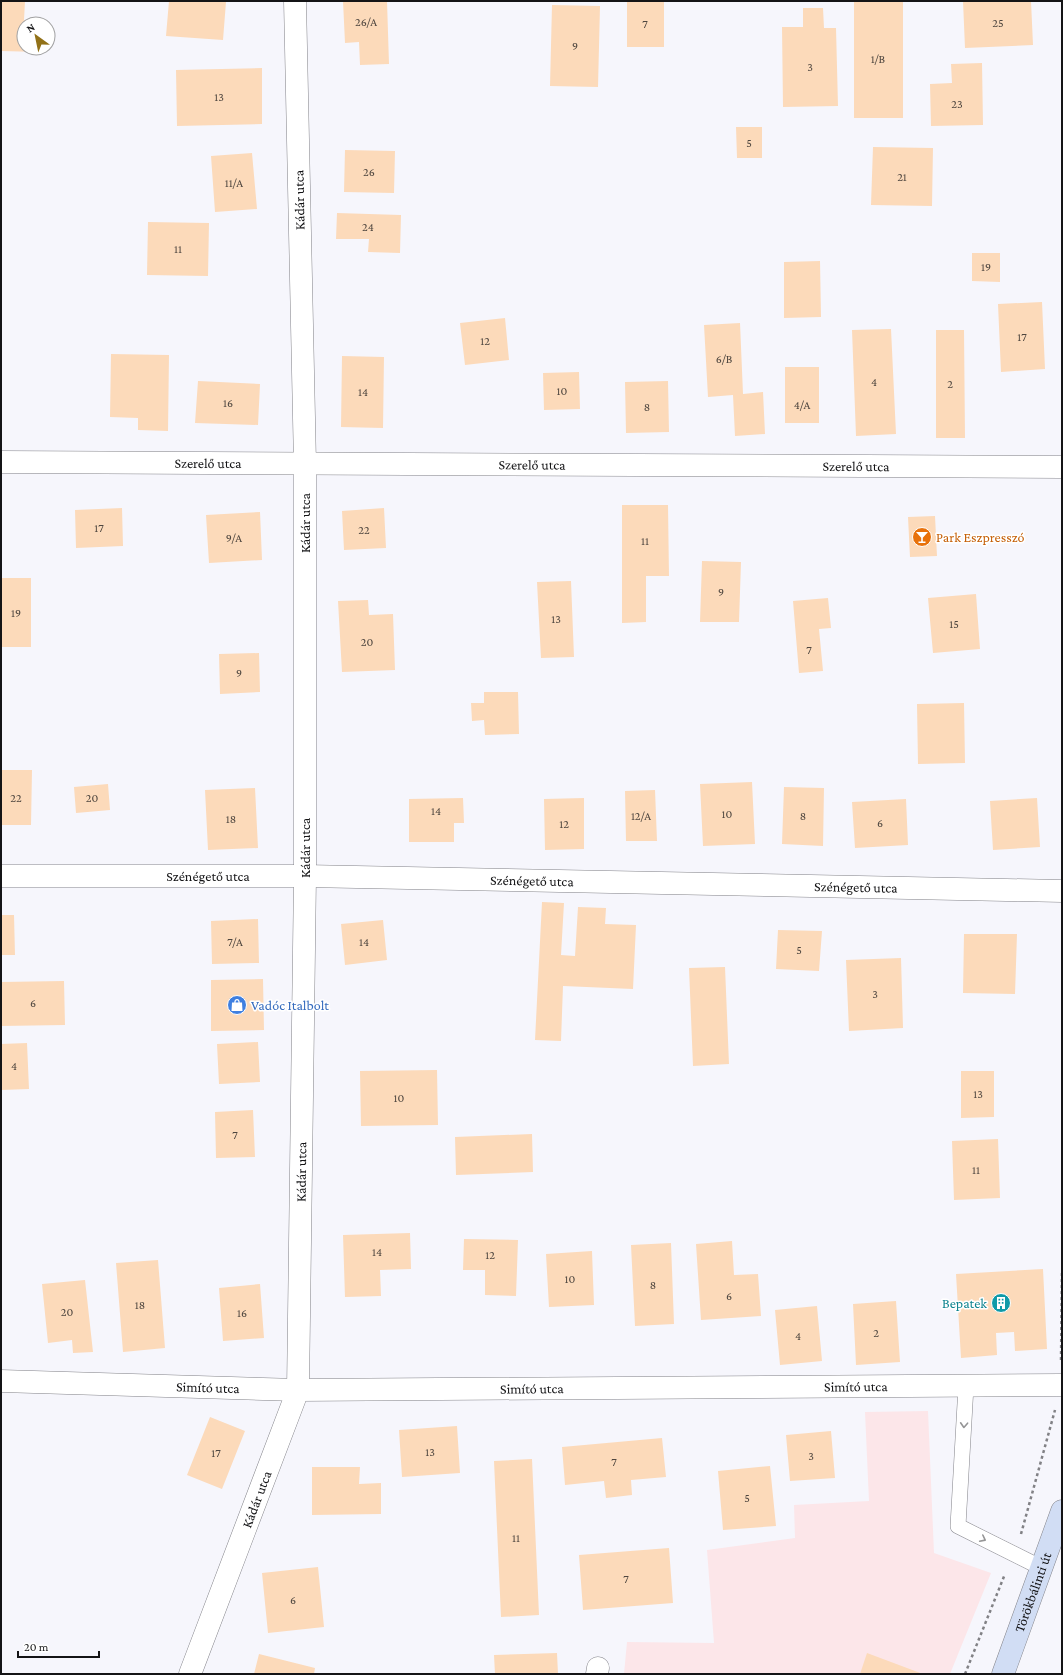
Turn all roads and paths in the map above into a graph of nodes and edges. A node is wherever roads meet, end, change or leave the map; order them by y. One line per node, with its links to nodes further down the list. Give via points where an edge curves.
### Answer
1 (295, 1): 3 (street, Kádár utca)
2 (1, 462): 3 (street, Szerelő utca)
3 (305, 464): 4 (street, Szerelő utca); 6 (street, Kádár utca)
4 (1062, 467)
5 (1, 876): 6 (street, Szénégető utca)
6 (305, 876): 7 (street, Szénégető utca); 12 (street, Kádár utca)
7 (1062, 891)
8 (1062, 1270): 10 (path)
9 (1, 1381): 12 (street, Simító utca)
10 (1062, 1385): 11 (street, Simító utca); 14 (path, via 1022,1533)
11 (966, 1386): 12 (street, Simító utca); 14 (lane, one-way to 14, via 958,1526)
12 (298, 1390): 16 (street, Kádár utca)
13 (1062, 1511): 15 (main road, Törökbálinti út)
14 (1013, 1554): 15 (lane); 17 (path)
15 (1042, 1568): 18 (main road, Törökbálinti út)
16 (190, 1674)
17 (965, 1674)
18 (1003, 1674)

